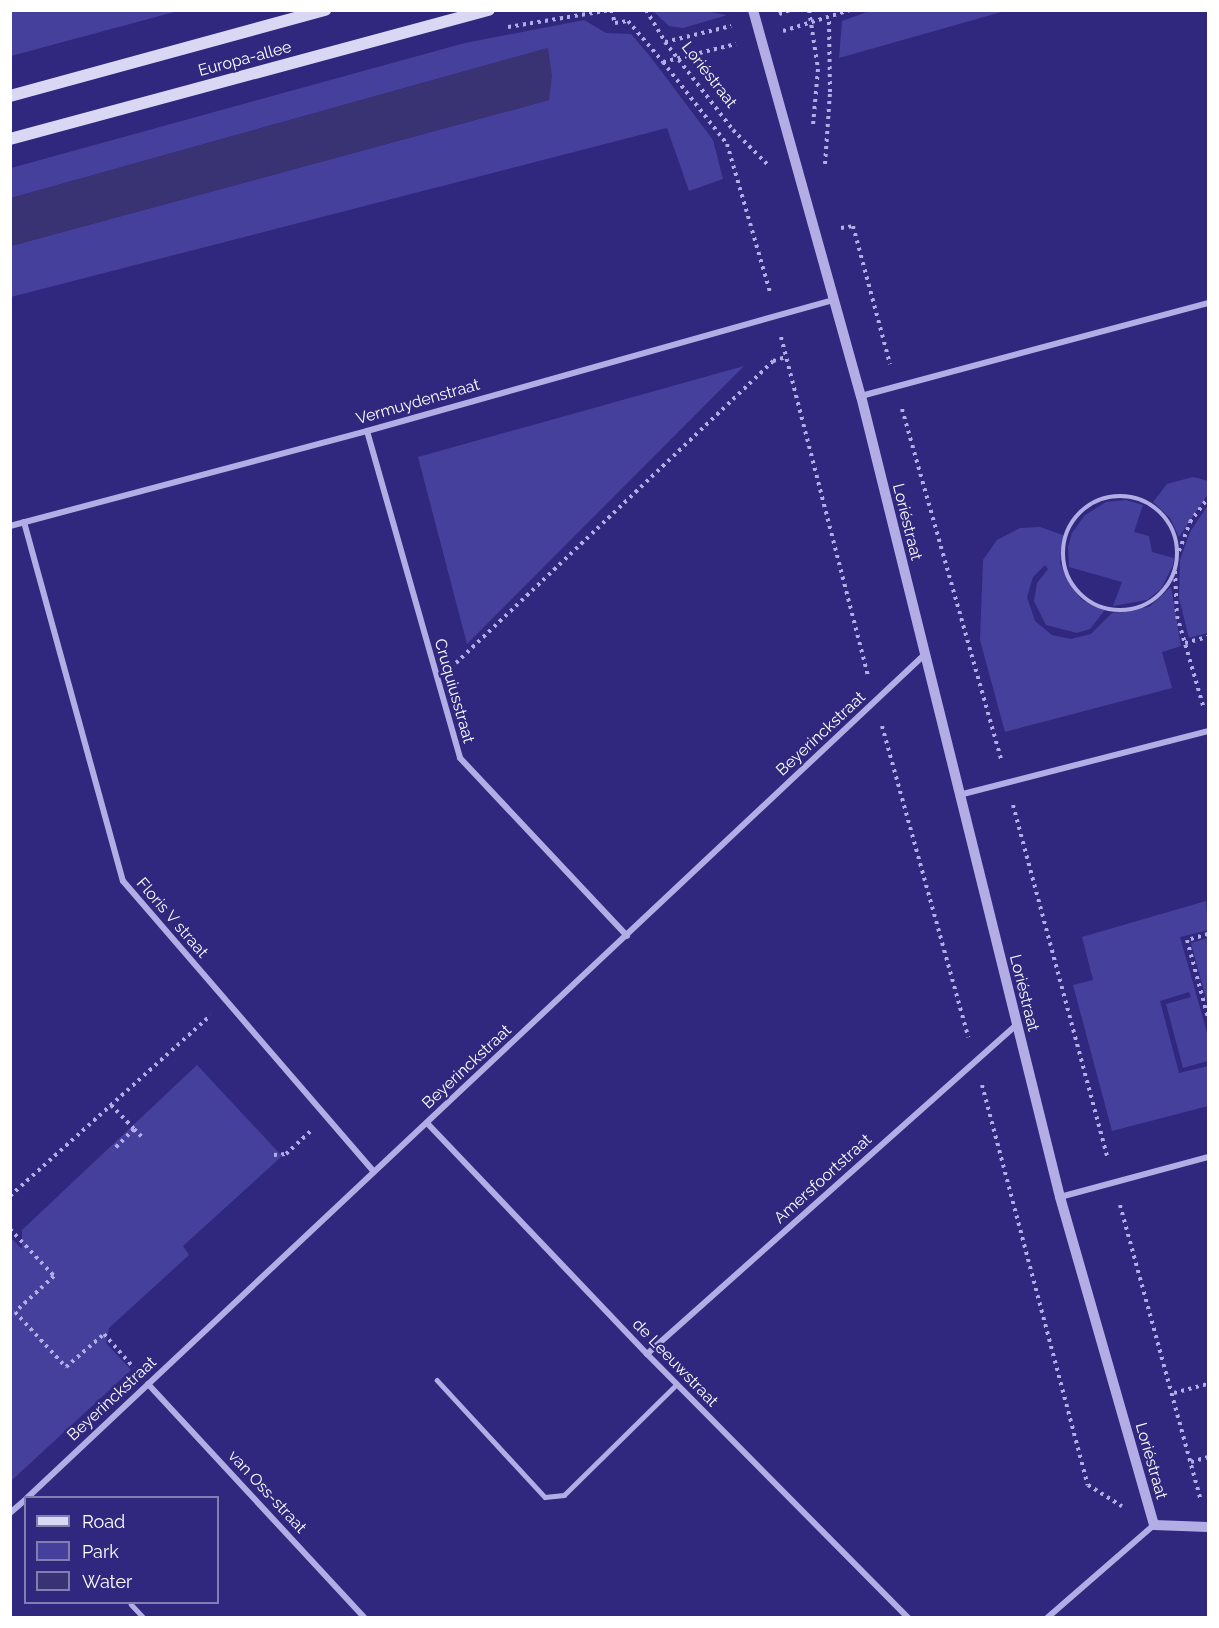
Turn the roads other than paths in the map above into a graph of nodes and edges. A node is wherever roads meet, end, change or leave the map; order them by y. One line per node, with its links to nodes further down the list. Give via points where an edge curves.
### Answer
1 (325, 10): 4 (main road, Europa-allee)
2 (489, 10): 5 (main road, Europa-allee)
3 (754, 16): 6 (street, Loriéstraat)
4 (10, 96)
5 (10, 139)
6 (832, 300): 8 (street, Loriéstraat); 9 (street, Vermuydenstraat)
7 (1209, 303): 8 (street)
8 (861, 396): 12 (street, Loriéstraat)
9 (367, 431): 10 (street, Vermuydenstraat); 15 (street, Cruquiusstraat, via 460,758)
10 (24, 522): 11 (street, Vermuydenstraat); 19 (street, Floris V straat, via 123,881)
11 (10, 526)
12 (924, 655): 14 (street, Loriéstraat); 15 (street, Beyerinckstraat)
13 (1209, 731): 14 (street)
14 (959, 795): 16 (street, Loriéstraat)
15 (627, 936): 17 (street, Beyerinckstraat)
16 (1017, 1024): 20 (street, Loriéstraat); 21 (street, Amersfoortstraat)
17 (427, 1123): 19 (street, Beyerinckstraat); 21 (street, de Leeuwstraat)
18 (1209, 1157): 20 (street)
19 (374, 1172): 23 (street, Beyerinckstraat)
20 (1060, 1197): 28 (street, Loriéstraat)
21 (647, 1354): 24 (street, de Leeuwstraat)
22 (437, 1380): 24 (lane, via 545,1497 564,1495)
23 (148, 1384): 25 (street, Beyerinckstraat); 32 (street, van Oss-straat)
24 (677, 1384): 33 (street, de Leeuwstraat)
25 (28, 1496)
26 (24, 1500): 27 (street, Beyerinckstraat)
27 (10, 1513)
28 (1154, 1525): 29 (street); 34 (street)
29 (1206, 1527)
30 (131, 1604): 31 (lane)
31 (144, 1617)
32 (365, 1617)
33 (909, 1617)
34 (1047, 1617)

